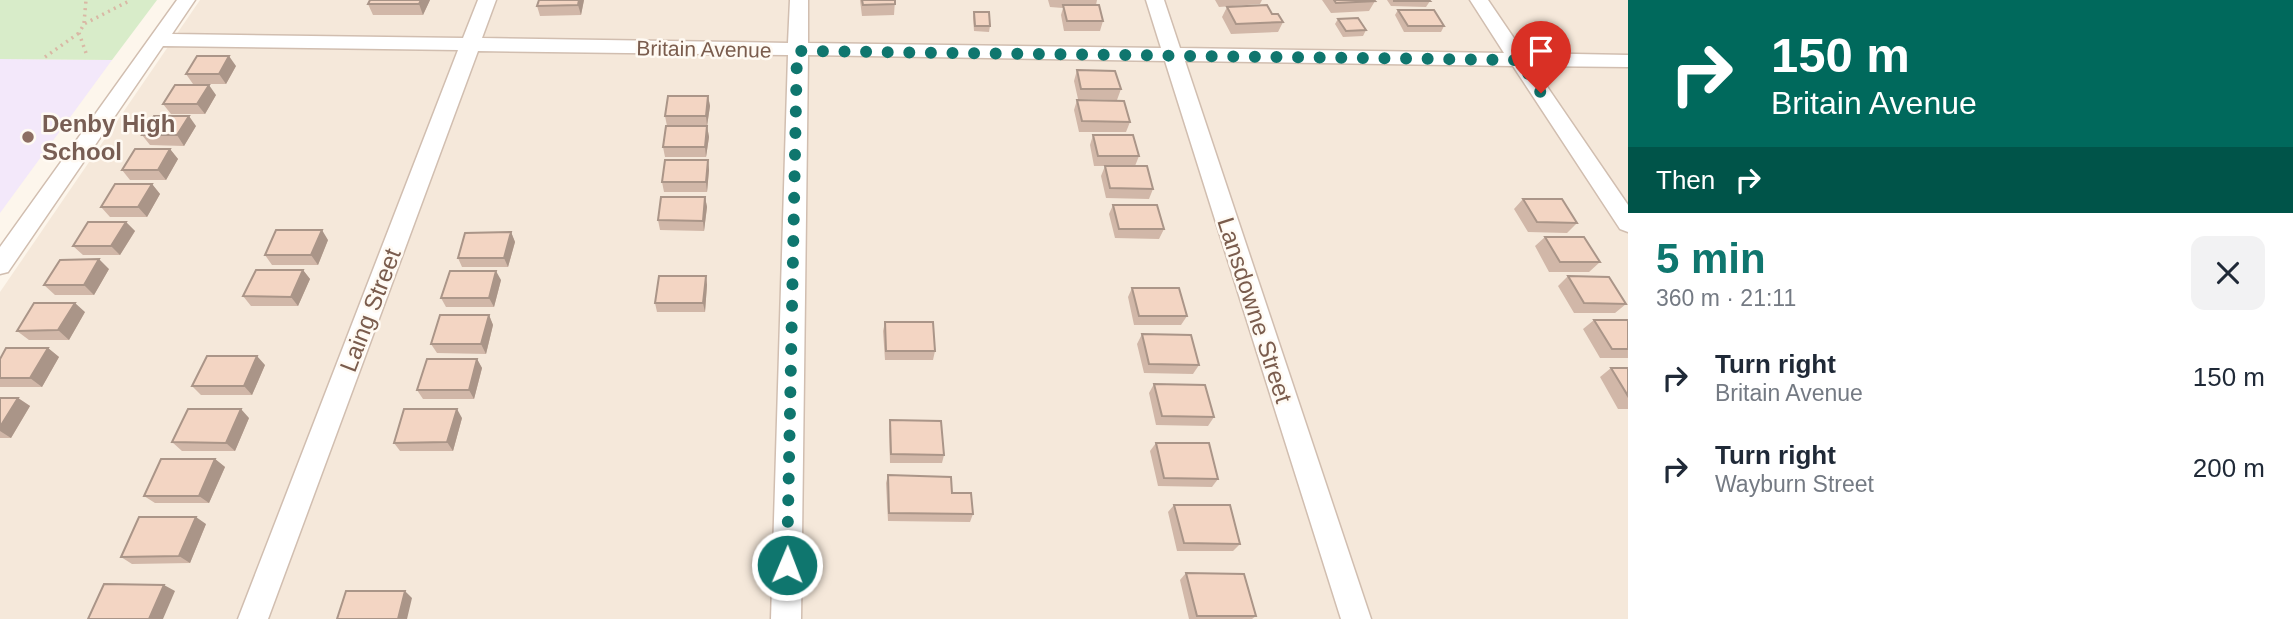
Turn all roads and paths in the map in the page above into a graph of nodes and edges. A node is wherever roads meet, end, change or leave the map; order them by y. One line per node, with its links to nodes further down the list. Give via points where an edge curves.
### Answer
1 (86, 0): 8 (path)
2 (131, 0): 8 (path)
3 (186, 0): 10 (street)
4 (488, 0): 11 (street, Laing Street)
5 (799, 0): 12 (street)
6 (1155, 0): 14 (street, Lansdowne Street)
7 (1479, 0): 16 (street)
8 (84, 24): 9 (path)
9 (79, 33): 13 (path); 15 (path)
10 (158, 40): 11 (street, Britain Avenue); 19 (street)
11 (470, 46): 12 (street, Britain Avenue); 20 (street, Laing Street)
12 (797, 51): 14 (street, Britain Avenue); 21 (street)
13 (86, 53)
14 (1173, 56): 16 (street, Britain Avenue); 22 (street, Lansdowne Street)
15 (45, 57)
16 (1519, 60): 17 (street, Britain Avenue); 18 (street)
17 (1628, 61)
18 (1628, 223)
19 (0, 265)
20 (253, 619)
21 (786, 619)
22 (1356, 619)

